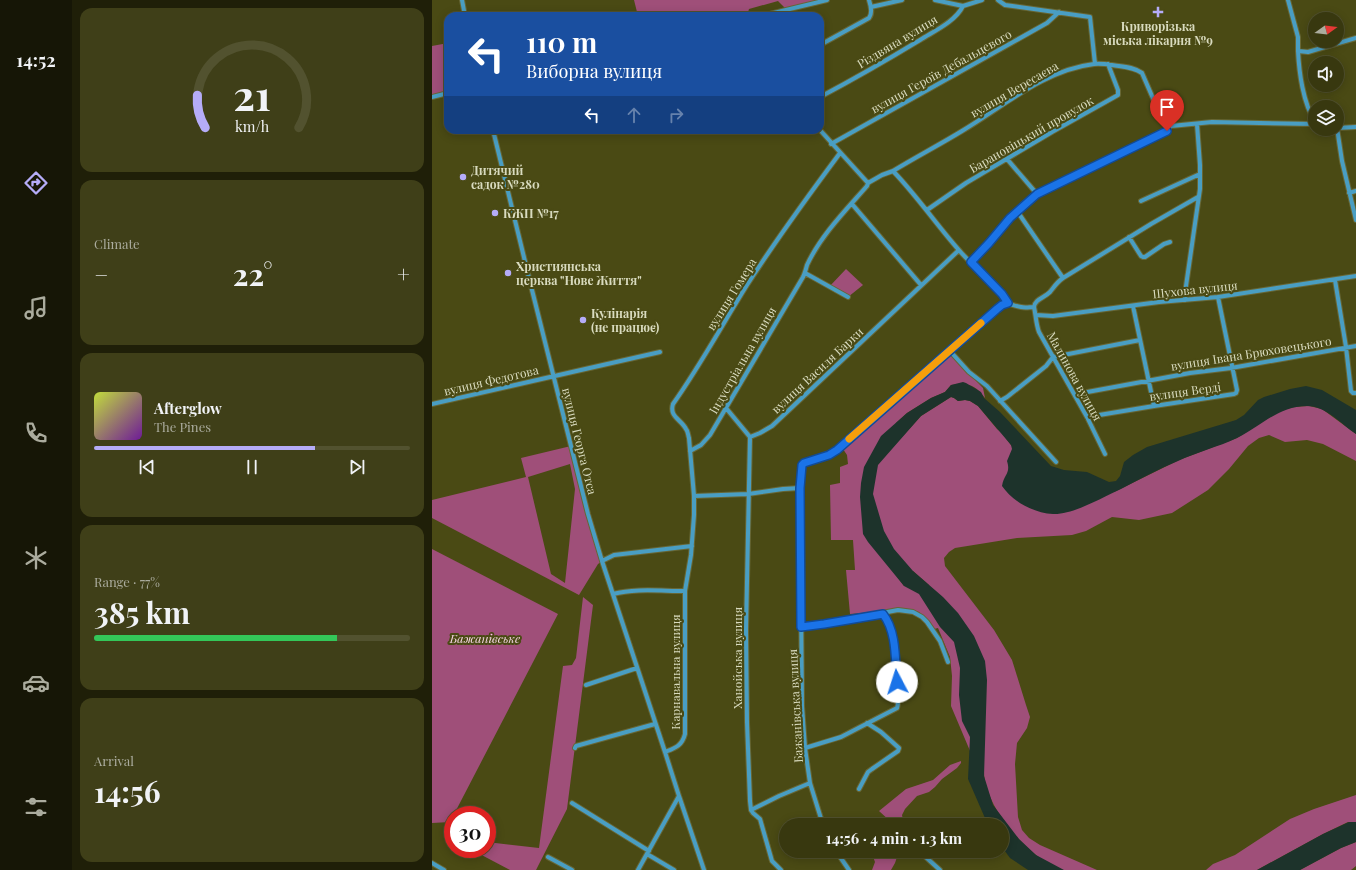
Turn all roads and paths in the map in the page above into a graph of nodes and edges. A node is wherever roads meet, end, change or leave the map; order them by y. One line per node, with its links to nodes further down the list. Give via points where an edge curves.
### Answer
1 (462, 0): 11 (street)
2 (827, 0): 12 (street)
3 (869, 0): 10 (street)
4 (902, 0): 10 (street)
5 (935, 0): 9 (street)
6 (982, 0): 9 (street)
7 (998, 0): 13 (street, via 1005,5)
8 (1288, 0): 16 (street, via 1298,37)
9 (963, 6): 20 (street, Різдвяна вулиця, via 960,13 945,24 875,68)
10 (871, 7): 15 (street, via 869,18)
11 (464, 12)
12 (778, 12)
13 (1059, 12): 17 (street, via 1090,17); 31 (street, вулиця Героїв Дебальцевого, via 1047,23)
14 (1356, 38): 16 (street, via 1308,52)
15 (824, 43)
16 (1298, 51): 22 (street, via 1298,70)
17 (1095, 64): 18 (street, вулиця Вересаєва); 34 (street, вулиця Вересаєва, via 1067,70 1042,82)
18 (1108, 64): 25 (street, вулиця Вересаєва, via 1131,68 1142,73 1162,119); 33 (street, Барановіцький провулок, via 1118,95)
19 (444, 95): 21 (street)
20 (824, 95)
21 (432, 97)
22 (1308, 104)
23 (1197, 124): 24 (street); 25 (street); 35 (street)
24 (1308, 124)
25 (1171, 126): 39 (street, via 1163,134)
26 (1344, 128): 27 (street)
27 (1356, 128)
28 (494, 134): 69 (street, вулиця Георга Отса)
29 (823, 134): 31 (street)
30 (1338, 136): 38 (street)
31 (831, 144): 32 (street)
32 (840, 153): 36 (street); 79 (street, вулиця Гомера, via 760,265 673,404 674,415 686,429)
33 (1007, 159): 39 (street); 43 (street, Барановіцький провулок)
34 (893, 171): 36 (street, Індустріальна вулиця); 43 (street)
35 (1200, 174): 40 (street); 41 (street)
36 (868, 183): 42 (street, Індустріальна вулиця)
37 (1356, 191): 38 (street)
38 (1349, 193): 45 (street)
39 (1037, 194): 44 (street)
40 (1198, 197): 46 (street); 57 (street)
41 (1141, 201)
42 (852, 204): 50 (street, Індустріальна вулиця, via 821,243); 54 (street)
43 (927, 210): 48 (street)
44 (1018, 211): 49 (street); 52 (street)
45 (1356, 220)
46 (1128, 237): 47 (street, via 1143,257); 52 (street)
47 (1170, 242)
48 (959, 250): 49 (street); 54 (street, вулиця Василя Барки)
49 (971, 262): 58 (street)
50 (805, 273): 55 (street); 76 (street, Індустріальна вулиця)
51 (1356, 276): 53 (street, Шухова вулиця)
52 (1062, 278): 60 (street, via 1050,292 1035,303)
53 (1335, 280): 56 (street, Шухова вулиця); 64 (street)
54 (921, 285): 78 (street, вулиця Василя Барки, via 772,426)
55 (848, 297)
56 (1218, 297): 57 (street, Шухова вулиця); 68 (street, вулиця Верді)
57 (1185, 300): 59 (street, Шухова вулиця)
58 (1008, 303): 60 (street, via 1023,308); 65 (street, via 997,309)
59 (1133, 306): 61 (street, Шухова вулиця, via 1053,316); 62 (street)
60 (1034, 307): 61 (street, Малинова вулиця)
61 (1036, 315): 67 (street, Малинова вулиця, via 1039,332)
62 (1140, 340): 67 (street); 70 (street)
63 (1356, 346): 64 (street, вулиця Івана Брюховецького)
64 (1346, 347): 68 (street, вулиця Івана Брюховецького); 71 (street, via 1352,391)
65 (950, 350): 73 (street); 82 (street, via 837,450 804,463 801,468)
66 (660, 352): 69 (street, вулиця Федотова)
67 (1054, 357): 72 (street, Малинова вулиця); 73 (street)
68 (1231, 368): 70 (street, вулиця Івана Брюховецького); 75 (street, вулиця Верді, via 1236,390 1234,394)
69 (554, 375): 74 (street, вулиця Федотова); 86 (street, вулиця Георга Отса)
70 (1148, 380): 72 (street, вулиця Івана Брюховецького); 75 (street)
71 (1356, 393)
72 (1075, 396): 77 (street, Малинова вулиця)
73 (1000, 401): 81 (street)
74 (432, 404)
75 (1154, 406): 77 (street, вулиця Верді)
76 (726, 408): 78 (street); 79 (street, Індустріальна вулиця, via 707,439)
77 (1087, 418): 80 (street, Малинова вулиця)
78 (750, 437): 83 (street, Ханойська вулиця)
79 (690, 452): 84 (street, вулиця Гомера)
80 (1106, 454)
81 (1056, 462)
82 (800, 488): 83 (street); 90 (street, Бажанівська вулиця)
83 (748, 494): 84 (street); 103 (street, Ханойська вулиця, via 746,714)
84 (694, 496): 85 (street, Карнавальна вулиця)
85 (692, 546): 86 (street, via 614,555); 87 (street, Карнавальна вулиця)
86 (602, 561): 88 (street, вулиця Георга Отса)
87 (685, 591): 88 (street, via 635,591); 98 (street, Карнавальна вулиця, via 685,734 678,747)
88 (613, 594): 92 (street, вулиця Георга Отса)
89 (883, 614): 90 (street); 91 (street, via 905,610 922,617 940,641); 94 (street, via 890,626 893,640 898,705 896,709)
90 (801, 627): 97 (street, Бажанівська вулиця, via 802,706)
91 (948, 662)
92 (637, 668): 93 (street); 95 (street, вулиця Георга Отса)
93 (586, 685)
94 (867, 723): 97 (street, via 841,737); 100 (street, via 899,748 868,772)
95 (655, 724): 96 (street); 98 (street, вулиця Георга Отса)
96 (575, 748)
97 (806, 748): 99 (street, Бажанівська вулиця)
98 (665, 752): 101 (street)
99 (810, 783): 103 (street); 104 (street, Бажанівська вулиця)
100 (859, 789)
101 (679, 796): 105 (street); 115 (street)
102 (572, 804): 105 (street)
103 (751, 810): 116 (street, via 760,819 772,861)
104 (821, 818)
105 (648, 853): 113 (street); 114 (street)
106 (548, 857): 112 (street)
107 (840, 858): 110 (street)
108 (927, 858): 117 (street)
109 (432, 863): 111 (street)
110 (846, 869)
111 (444, 870)
112 (572, 870)
113 (638, 870)
114 (674, 870)
115 (704, 870)
116 (781, 870)
117 (940, 870)

